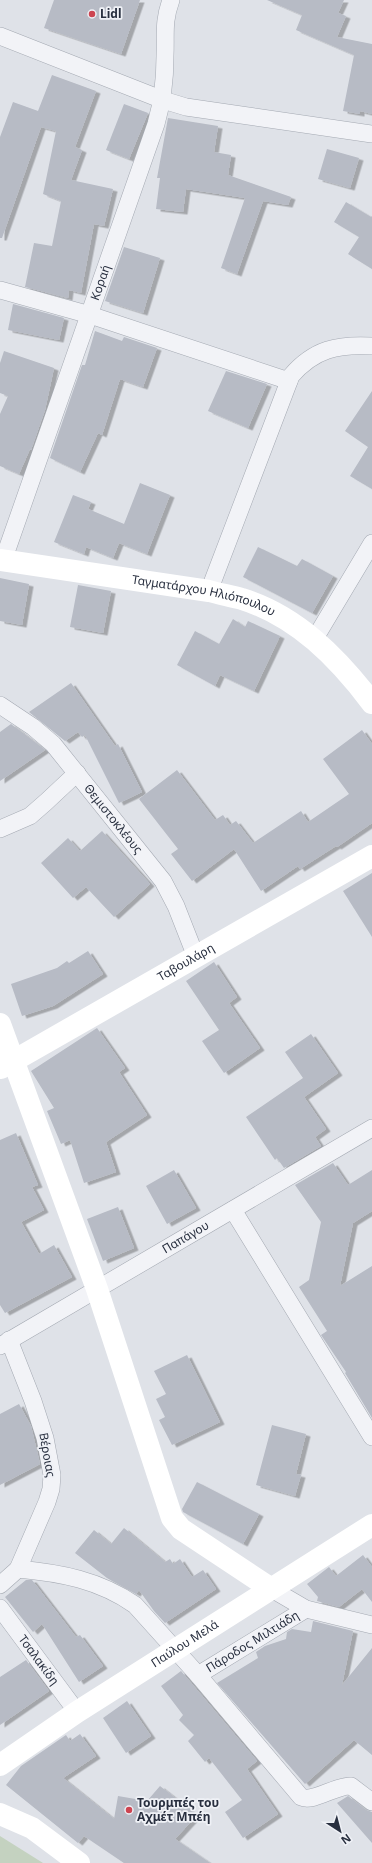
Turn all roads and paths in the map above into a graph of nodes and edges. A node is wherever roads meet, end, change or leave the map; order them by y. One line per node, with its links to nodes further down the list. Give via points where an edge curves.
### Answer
1 (171, 0): 3 (street, Κοραή, via 164,22)
2 (0, 36): 3 (street)
3 (163, 100): 4 (street, via 186,107); 6 (street, Κοραή)
4 (372, 134)
5 (0, 290): 6 (street)
6 (90, 315): 8 (street); 10 (street, Κοραή)
7 (372, 346): 8 (street, via 348,345 332,348 301,364)
8 (289, 381): 11 (street)
9 (372, 543): 12 (street)
10 (2, 560): 11 (street, Ταγματάρχου Ηλιόπουλου)
11 (209, 591): 12 (street, Ταγματάρχου Ηλιόπουλου, via 243,599 276,614 303,630)
12 (314, 640): 13 (street, Ταγματάρχου Ηλιόπουλου, via 329,652)
13 (372, 703)
14 (0, 705): 15 (street, Θεμιστοκλέους, via 53,744)
15 (77, 773): 16 (street, via 30,816); 18 (street, Θεμιστοκλέους, via 163,881)
16 (0, 828)
17 (372, 856): 18 (street, Ταβουλάρη)
18 (196, 957): 20 (street, Ταβουλάρη)
19 (0, 1024): 20 (street)
20 (6, 1064): 23 (street)
21 (372, 1128): 22 (street, Παπάγου)
22 (233, 1210): 23 (street, Παπάγου); 25 (street)
23 (97, 1289): 24 (street, Παπάγου); 29 (street, via 172,1518 181,1529)
24 (5, 1343): 27 (street, Βέροιας, via 38,1416 52,1475 52,1489)
25 (372, 1437)
26 (372, 1525): 29 (street, Παύλου Μελά)
27 (18, 1569): 28 (street, Βέροιας); 33 (street, via 84,1579 124,1598 135,1606)
28 (0, 1585)
29 (270, 1588): 31 (street); 33 (street, Παύλου Μελά)
30 (0, 1608): 35 (street, Τσαλακίδη)
31 (306, 1609): 32 (street); 34 (street, Πάροδος Μιλτιάδη)
32 (372, 1625)
33 (175, 1650): 34 (street); 35 (street, Παύλου Μελά)
34 (198, 1675): 37 (street, via 301,1797 310,1799 351,1786)
35 (77, 1712): 36 (street, Παύλου Μελά)
36 (0, 1765)
37 (372, 1802)
38 (0, 1814): 39 (street, via 32,1828)
39 (79, 1863)

